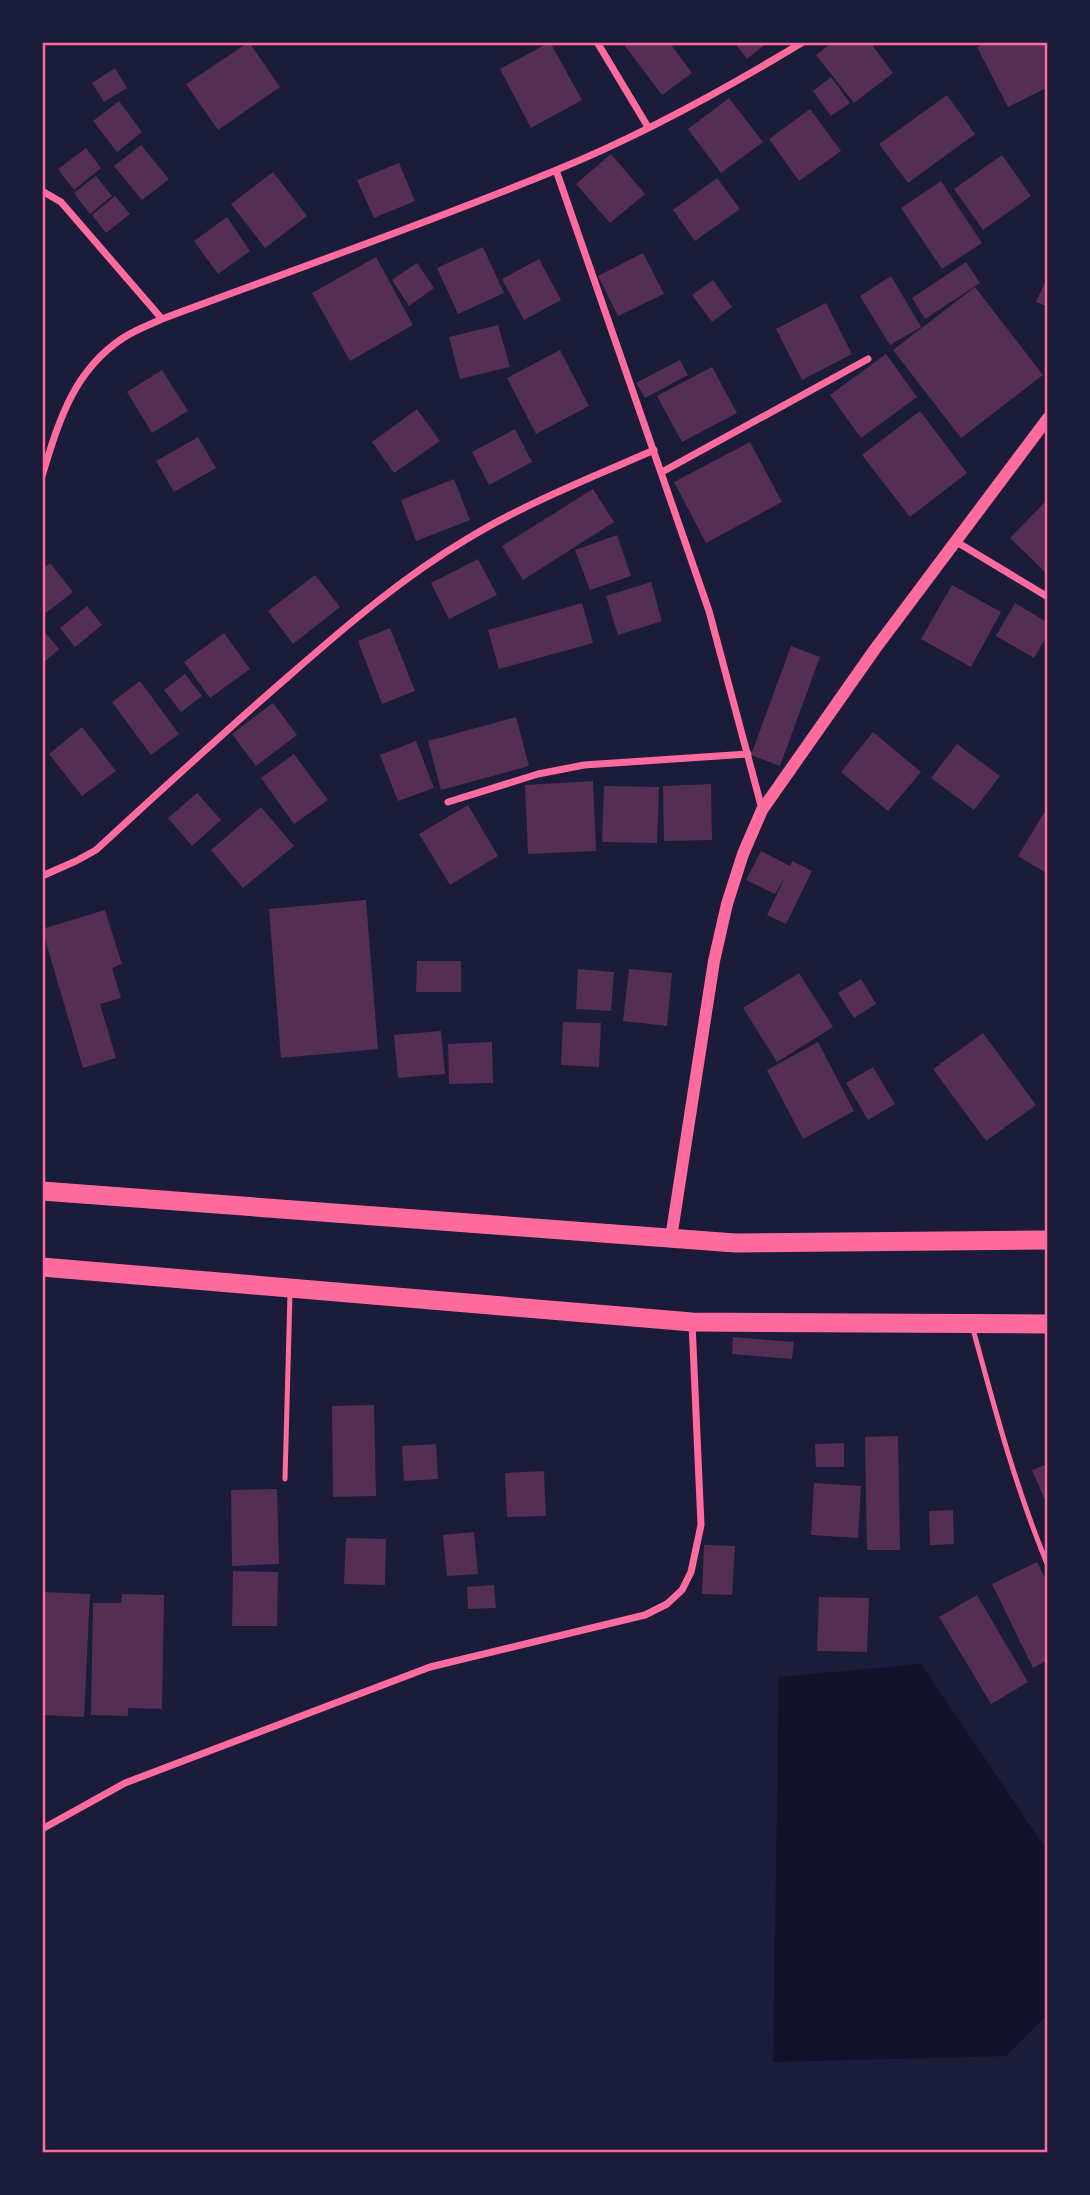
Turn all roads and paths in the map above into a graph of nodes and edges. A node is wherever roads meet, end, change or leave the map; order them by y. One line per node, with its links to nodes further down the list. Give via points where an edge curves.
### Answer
1 (597, 42): 3 (street)
2 (803, 42): 3 (street)
3 (648, 127): 4 (street)
4 (556, 170): 6 (street); 9 (street)
5 (42, 191): 6 (street, via 61,202)
6 (162, 319): 11 (street, via 124,337 97,358 71,393)
7 (868, 359): 10 (street)
8 (1048, 418): 12 (street)
9 (654, 450): 10 (street); 17 (street, via 522,508 400,583 243,716 96,850)
10 (662, 472): 14 (street, via 709,611)
11 (42, 476)
12 (955, 541): 13 (street); 16 (street)
13 (1048, 597)
14 (748, 754): 15 (street, via 584,765); 16 (street)
15 (447, 802)
16 (762, 810): 19 (street, via 743,854 717,949)
17 (42, 876)
18 (42, 1191): 19 (highway)
19 (671, 1238): 20 (highway, via 734,1243)
20 (1048, 1240)
21 (42, 1267): 22 (highway)
22 (290, 1288): 23 (highway); 26 (lane)
23 (692, 1322): 24 (highway); 28 (street, via 701,1525 691,1572 682,1590 667,1604 645,1615 430,1667 125,1783)
24 (971, 1323): 25 (highway); 27 (lane, via 1006,1453)
25 (1048, 1324)
26 (285, 1479)
27 (1048, 1566)
28 (42, 1829)

